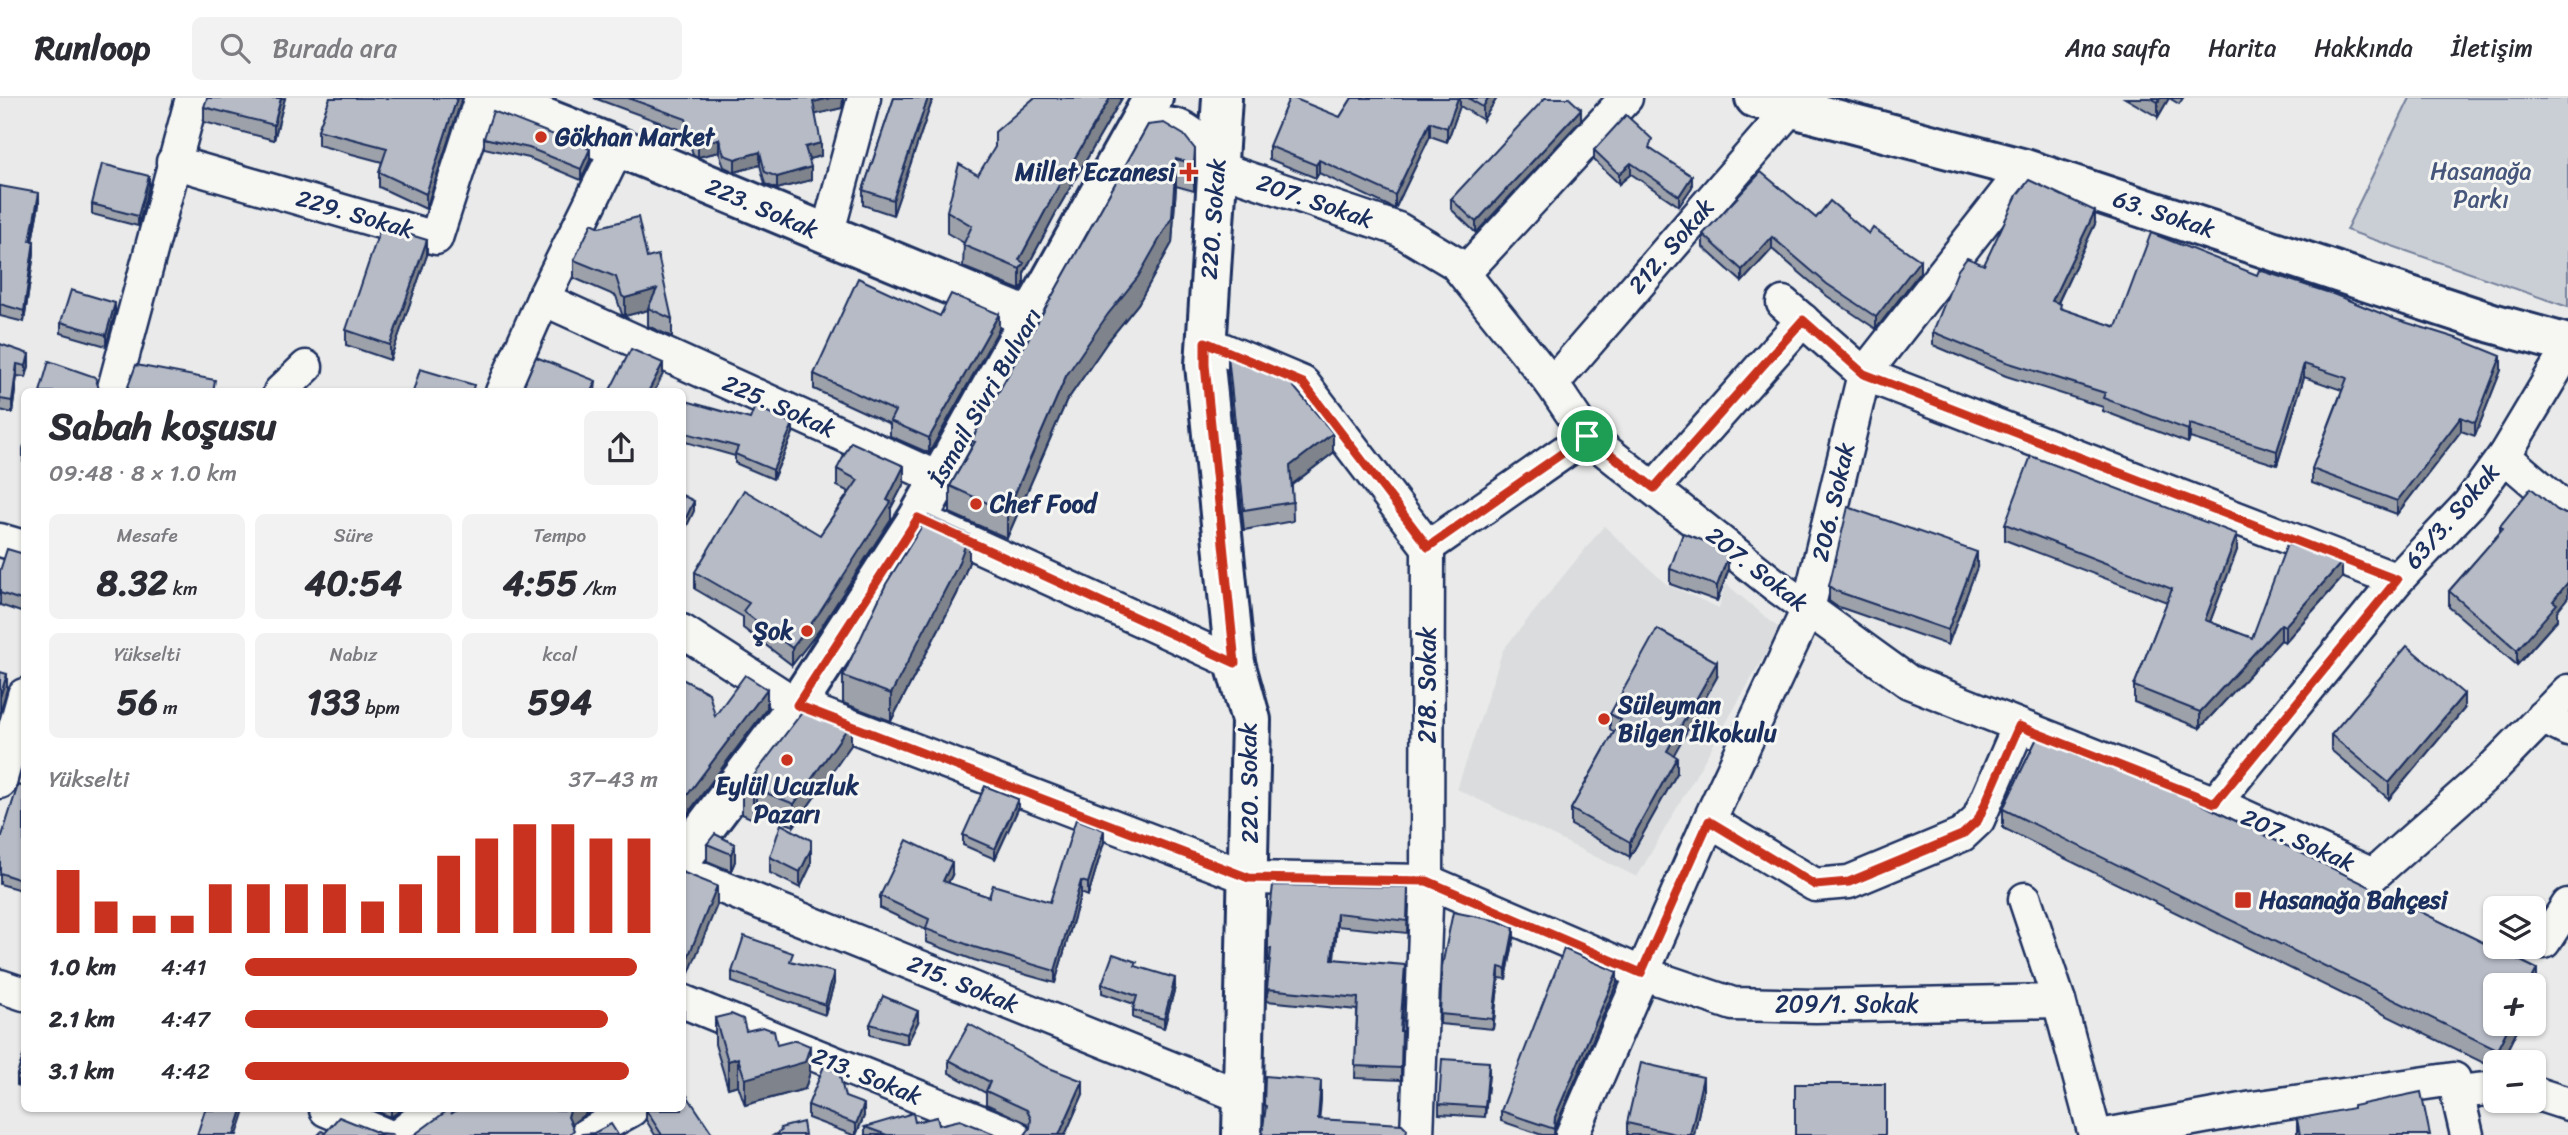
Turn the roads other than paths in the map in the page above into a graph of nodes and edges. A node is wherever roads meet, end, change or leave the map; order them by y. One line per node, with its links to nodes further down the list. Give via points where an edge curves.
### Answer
1 (192, 98): 11 (street)
2 (481, 98): 11 (street, 229. Sokak, via 436,238)
3 (494, 98): 10 (main road, 223. Sokak)
4 (864, 98): 14 (street)
5 (1153, 98): 9 (main road, İsmail Sivri Bulvarı)
6 (1222, 98): 12 (main road, 220. Sokak)
7 (1626, 98): 15 (street)
8 (1773, 103): 13 (main road, 63. Sokak); 23 (street, 212. Sokak)
9 (1135, 132): 12 (main road, via 1161,125 1178,128 1193,137); 17 (main road, İsmail Sivri Bulvarı)
10 (618, 147): 14 (main road, 223. Sokak); 16 (street)
11 (173, 162): 24 (street)
12 (1217, 168): 15 (street, 207. Sokak, via 1398,229 1455,263); 18 (main road, 220. Sokak)
13 (2025, 169): 19 (main road, 63. Sokak); 22 (street, 206. Sokak)
14 (827, 235): 17 (main road, 223. Sokak)
15 (1464, 274): 23 (street, 207. Sokak)
16 (543, 299): 26 (street); 29 (street, 225. Sokak)
17 (1030, 318): 29 (main road, İsmail Sivri Bulvarı)
18 (1205, 342): 35 (street, via 1303,383); 39 (main road, 220. Sokak)
19 (2568, 344)
20 (2568, 349): 28 (street, 63/3. Sokak)
21 (306, 367): 25 (street)
22 (1864, 374): 30 (street, via 1793,312); 36 (street); 37 (street, 206. Sokak)
23 (1552, 384): 27 (street, 207. Sokak)
24 (114, 388)
25 (284, 388)
26 (504, 388)
27 (1587, 436): 30 (street, 207. Sokak); 35 (street)
28 (2504, 456): 31 (street, 63/3. Sokak); 36 (street, 63/3. Sokak, via 2469,503)
29 (939, 478): 32 (main road, İsmail Sivri Bulvarı)
30 (1654, 488): 37 (street, 207. Sokak)
31 (2568, 511)
32 (918, 518): 39 (street); 41 (main road, İsmail Sivri Bulvarı)
33 (0, 540): 34 (street)
34 (21, 546)
35 (1428, 547): 51 (street, 218. Sokak)
36 (2397, 580): 46 (street, 63/3. Sokak)
37 (1808, 609): 44 (street, 207. Sokak, via 1909,682); 47 (street, 206. Sokak)
38 (686, 634): 41 (street)
39 (1235, 663): 50 (main road, 220. Sokak, via 1251,720)
40 (2568, 691): 43 (street)
41 (797, 705): 48 (main road, İsmail Sivri Bulvarı); 50 (street)
42 (21, 712): 45 (street)
43 (2555, 723): 46 (street, 207. Sokak, via 2488,773 2373,875)
44 (2019, 726): 46 (street, 207. Sokak); 47 (street, via 1978,820 1962,835 1849,882 1815,885)
45 (10, 773)
46 (2215, 803)
47 (1709, 821): 55 (street, 206. Sokak)
48 (686, 853)
49 (686, 873): 62 (street, 215. Sokak)
50 (1249, 878): 51 (street); 62 (main road, 220. Sokak)
51 (1427, 881): 55 (street, 209/1. Sokak); 73 (street, 218. Sokak)
52 (2025, 899): 58 (street)
53 (2568, 905): 54 (street)
54 (2546, 939)
55 (1641, 973): 58 (street, 209/1. Sokak, via 1733,1004); 74 (street, 206. Sokak)
56 (0, 986): 57 (street)
57 (21, 993)
58 (2059, 1001): 75 (street)
59 (686, 1003): 71 (street, 213. Sokak)
60 (2483, 1089): 61 (street)
61 (2458, 1092): 76 (street, via 2455,1079); 77 (street)
62 (1243, 1097): 72 (main road, 220. Sokak)
63 (2546, 1097): 64 (street)
64 (2568, 1104)
65 (331, 1112): 68 (street)
66 (433, 1112): 69 (main road)
67 (627, 1112): 70 (street)
68 (386, 1135)
69 (404, 1135)
70 (586, 1135)
71 (1013, 1135)
72 (1242, 1135)
73 (1417, 1135)
74 (1572, 1135)
75 (2095, 1135)
76 (2105, 1135)
77 (2467, 1135)

